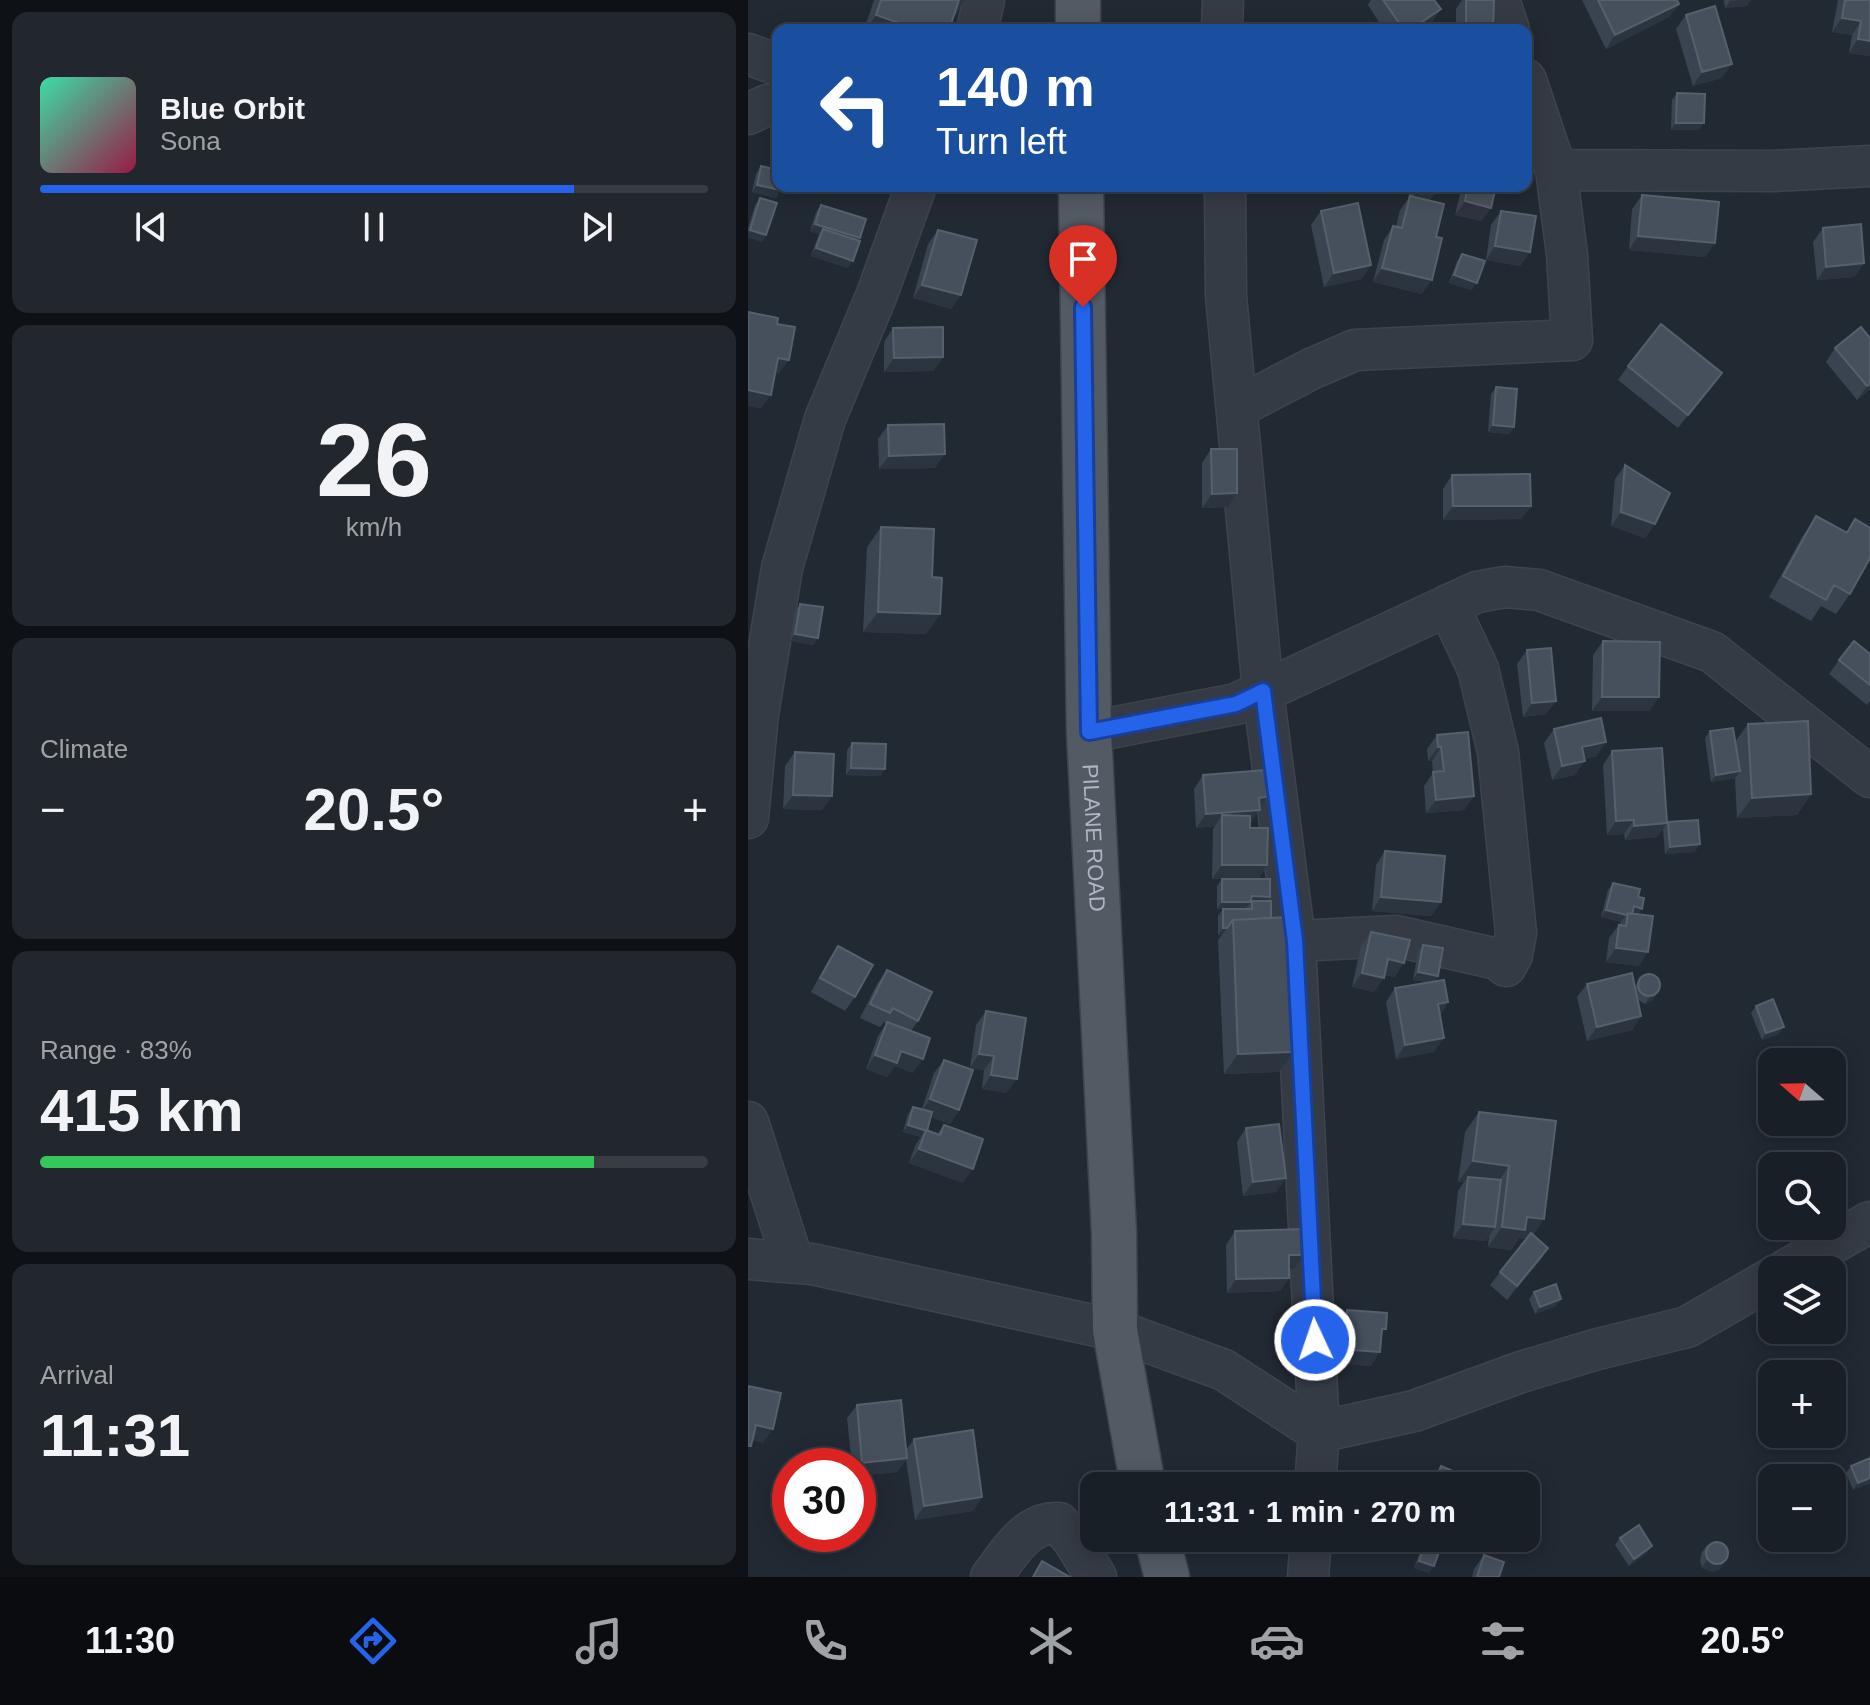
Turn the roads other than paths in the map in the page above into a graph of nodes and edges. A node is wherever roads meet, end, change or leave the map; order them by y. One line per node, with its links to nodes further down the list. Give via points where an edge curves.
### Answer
1 (984, 0): 5 (street)
2 (1078, 0): 6 (main road)
3 (1223, 0): 7 (street)
4 (1499, 0): 8 (street)
5 (978, 24)
6 (1078, 24)
7 (1222, 24)
8 (1507, 24)
9 (748, 54): 10 (street)
10 (772, 63)
11 (1532, 98): 15 (street)
12 (772, 105): 13 (street)
13 (748, 114)
14 (1870, 166): 15 (street)
15 (1556, 170): 19 (street, via 1572,340 1355,350)
16 (914, 192): 24 (street, via 825,419 782,568 758,714)
17 (1081, 192): 22 (main road, PILANE ROAD)
18 (1225, 192): 19 (street, via 1226,296)
19 (1238, 407): 21 (street)
20 (1448, 605): 21 (street); 23 (street, via 1505,587 1539,590 1712,652); 25 (street, via 1478,669 1498,752 1516,933 1512,955 1506,966 1497,959 1396,936)
21 (1263, 691): 22 (street, via 1236,704); 25 (street)
22 (1089, 732): 32 (main road, PILANE ROAD)
23 (1870, 777)
24 (748, 818)
25 (1295, 941): 33 (street)
26 (748, 1122): 30 (street)
27 (1870, 1222): 28 (street)
28 (1810, 1256)
29 (748, 1259): 30 (street)
30 (793, 1262): 32 (street)
31 (1758, 1286): 33 (street, via 1687,1327 1521,1372 1414,1411)
32 (1115, 1330): 33 (street, via 1224,1370); 34 (main road, PILANE ROAD)
33 (1319, 1432): 35 (street)
34 (1140, 1472)
35 (1316, 1472)
36 (1161, 1552): 40 (main road)
37 (1310, 1552): 41 (street)
38 (991, 1577): 39 (street, via 1029,1531 1044,1522 1059,1523)
39 (1096, 1577)
40 (1167, 1577)
41 (1308, 1577)

